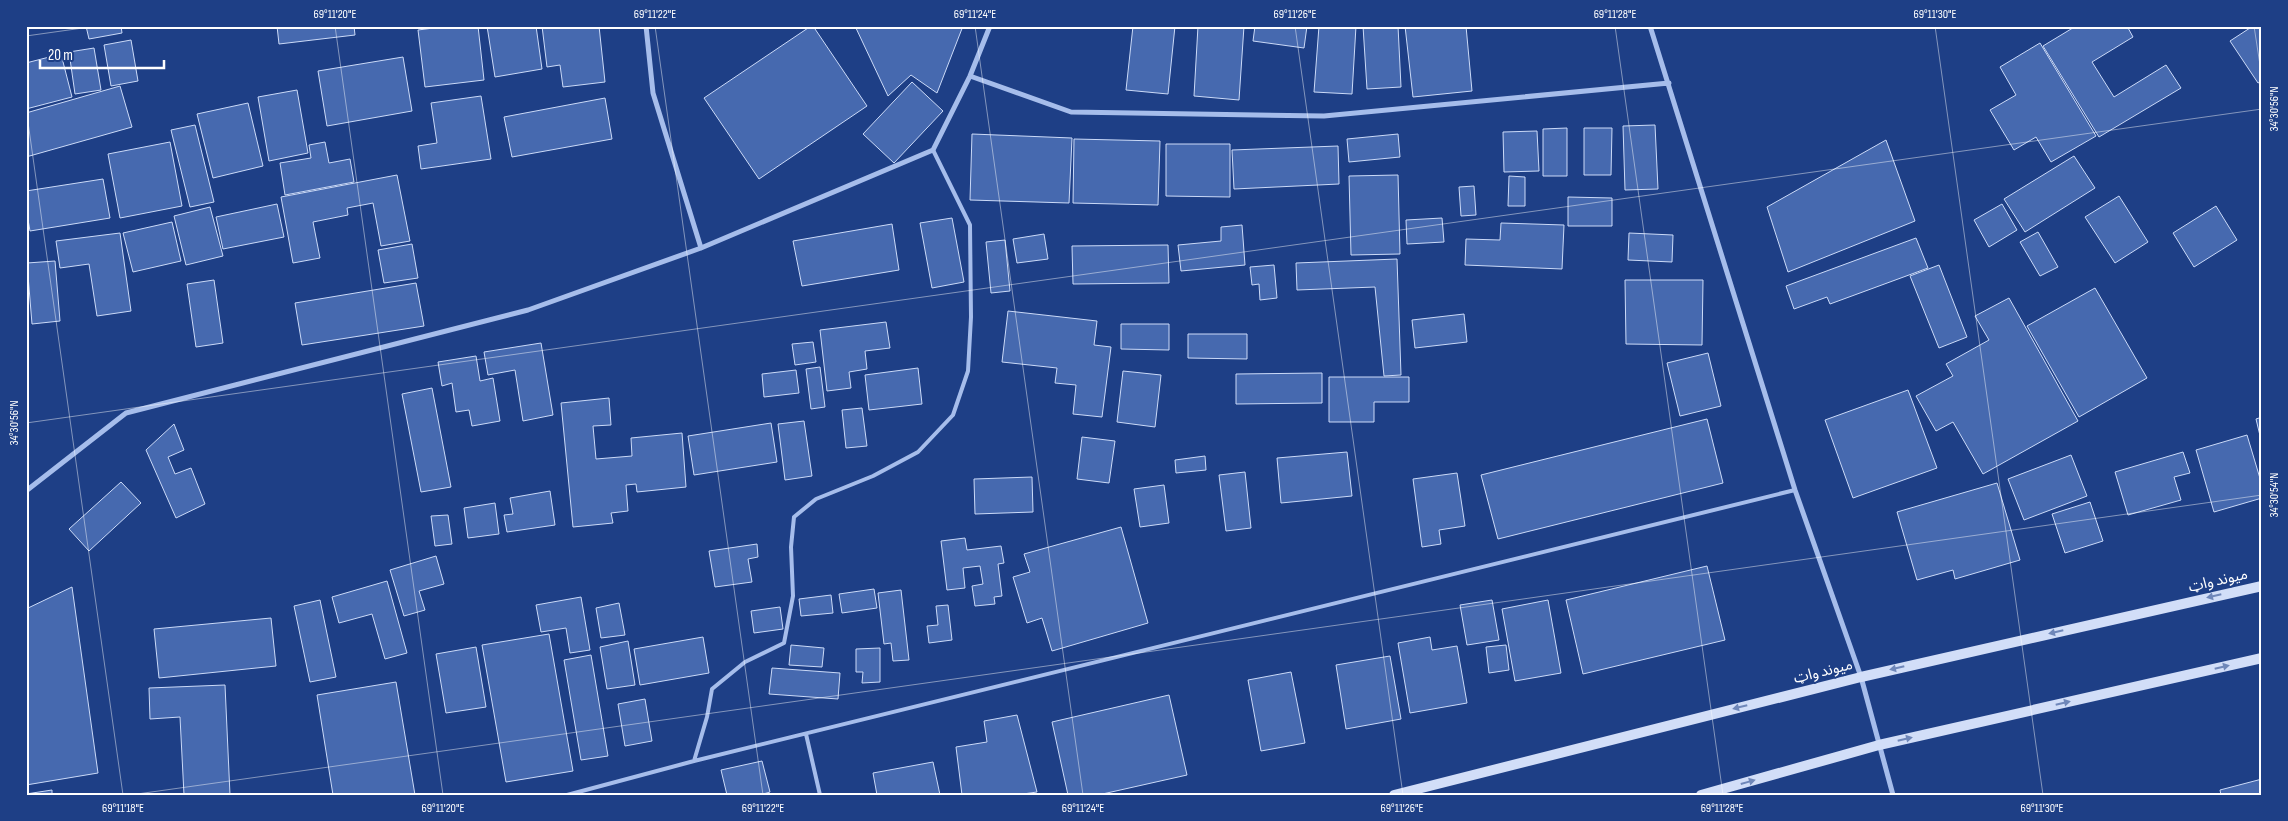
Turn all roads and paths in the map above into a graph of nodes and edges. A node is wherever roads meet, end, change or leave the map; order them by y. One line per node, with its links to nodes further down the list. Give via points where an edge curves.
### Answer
1 (646, 26): 7 (street, via 654,93)
2 (990, 26): 4 (street)
3 (1650, 26): 5 (street)
4 (970, 76): 5 (street, via 1071,112 1324,116); 6 (street)
5 (1669, 83): 8 (street)
6 (933, 150): 7 (street); 15 (lane, via 970,225 968,371 953,415 918,452 873,476 816,499 794,517 791,547 793,596 784,643 745,662 712,689)
7 (700, 248): 9 (street, via 528,310 126,412)
8 (1795, 490): 12 (street); 13 (lane)
9 (26, 491)
10 (2262, 586): 12 (main road, میوند واټ, one-way to 12)
11 (2262, 658): 14 (main road, one-way to 11)
12 (1861, 677): 14 (street); 18 (main road, میوند واټ, one-way to 18)
13 (806, 734): 15 (lane); 17 (lane)
14 (1879, 745): 19 (main road, one-way to 14); 20 (street)
15 (694, 761): 16 (lane)
16 (567, 795)
17 (820, 795)
18 (1394, 795)
19 (1701, 795)
20 (1893, 795)

